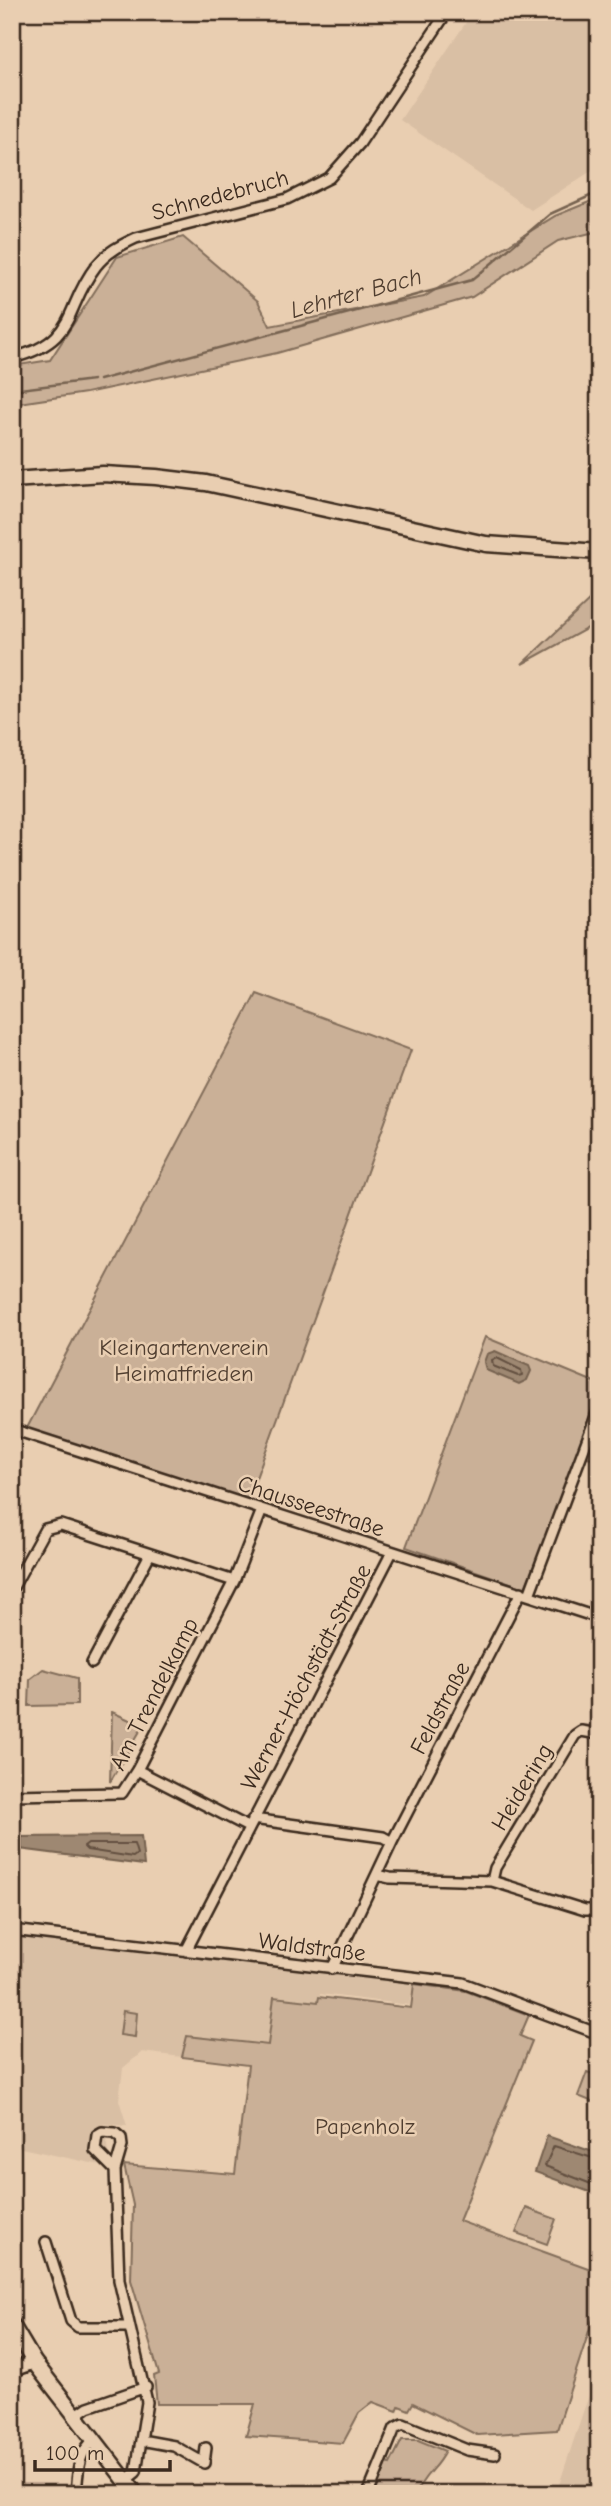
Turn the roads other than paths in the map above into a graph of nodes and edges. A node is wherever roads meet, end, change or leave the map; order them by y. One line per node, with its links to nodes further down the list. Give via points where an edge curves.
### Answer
1 (447, 12): 2 (street, Schnedebruch, via 360,143 329,178 287,199 136,238 113,249 86,282 60,334 32,352)
2 (12, 358)
3 (12, 480): 4 (main road, via 77,475 206,483 486,544)
4 (599, 552)
5 (599, 1408): 12 (street, Feldstraße)
6 (12, 1429): 7 (street, Chausseestraße)
7 (262, 1510): 8 (street, Chausseestraße); 10 (street, Am Trendelkamp)
8 (391, 1552): 12 (street, Chausseestraße); 18 (street, Werner-Höchstädt-Straße)
9 (150, 1554): 10 (street); 11 (street, via 53,1525 45,1529); 14 (street)
10 (234, 1581): 16 (street, Am Trendelkamp)
11 (12, 1589)
12 (525, 1594): 13 (street, Chausseestraße); 19 (street, Feldstraße)
13 (599, 1618)
14 (92, 1663)
15 (599, 1734): 21 (street, Heidering, via 580,1731 575,1735 495,1868)
16 (137, 1770): 17 (street, Am Trendelkamp, via 122,1793); 18 (street, Werner-Höchstädt-Straße)
17 (12, 1795)
18 (251, 1823): 19 (street, Werner-Höchstädt-Straße, via 383,1837); 24 (street, Werner-Höchstädt-Straße)
19 (392, 1842): 20 (street, Feldstraße)
20 (377, 1875): 21 (street); 25 (street, Feldstraße)
21 (492, 1881): 22 (street, via 585,1910 593,1910)
22 (599, 1903)
23 (12, 1930): 24 (street, Waldstraße)
24 (186, 1951): 25 (street, Waldstraße)
25 (332, 1969): 26 (street, Waldstraße, via 463,1983)
26 (599, 2034)
27 (114, 2170): 30 (street, via 119,2280)
28 (46, 2242): 30 (street, via 71,2321 78,2327)
29 (12, 2325): 31 (main road)
30 (127, 2327): 33 (street)
31 (34, 2362): 32 (main road); 34 (main road)
32 (12, 2370)
33 (146, 2387): 34 (street); 36 (street)
34 (75, 2416): 35 (main road)
35 (95, 2440): 39 (main road); 40 (street, via 79,2462)
36 (141, 2440): 37 (street, via 174,2446 204,2463); 39 (street, via 136,2472)
37 (206, 2448)
38 (495, 2454): 42 (street, via 467,2450 403,2424 395,2428)
39 (125, 2481): 41 (main road)
40 (76, 2494)
41 (136, 2494)
42 (368, 2494)

